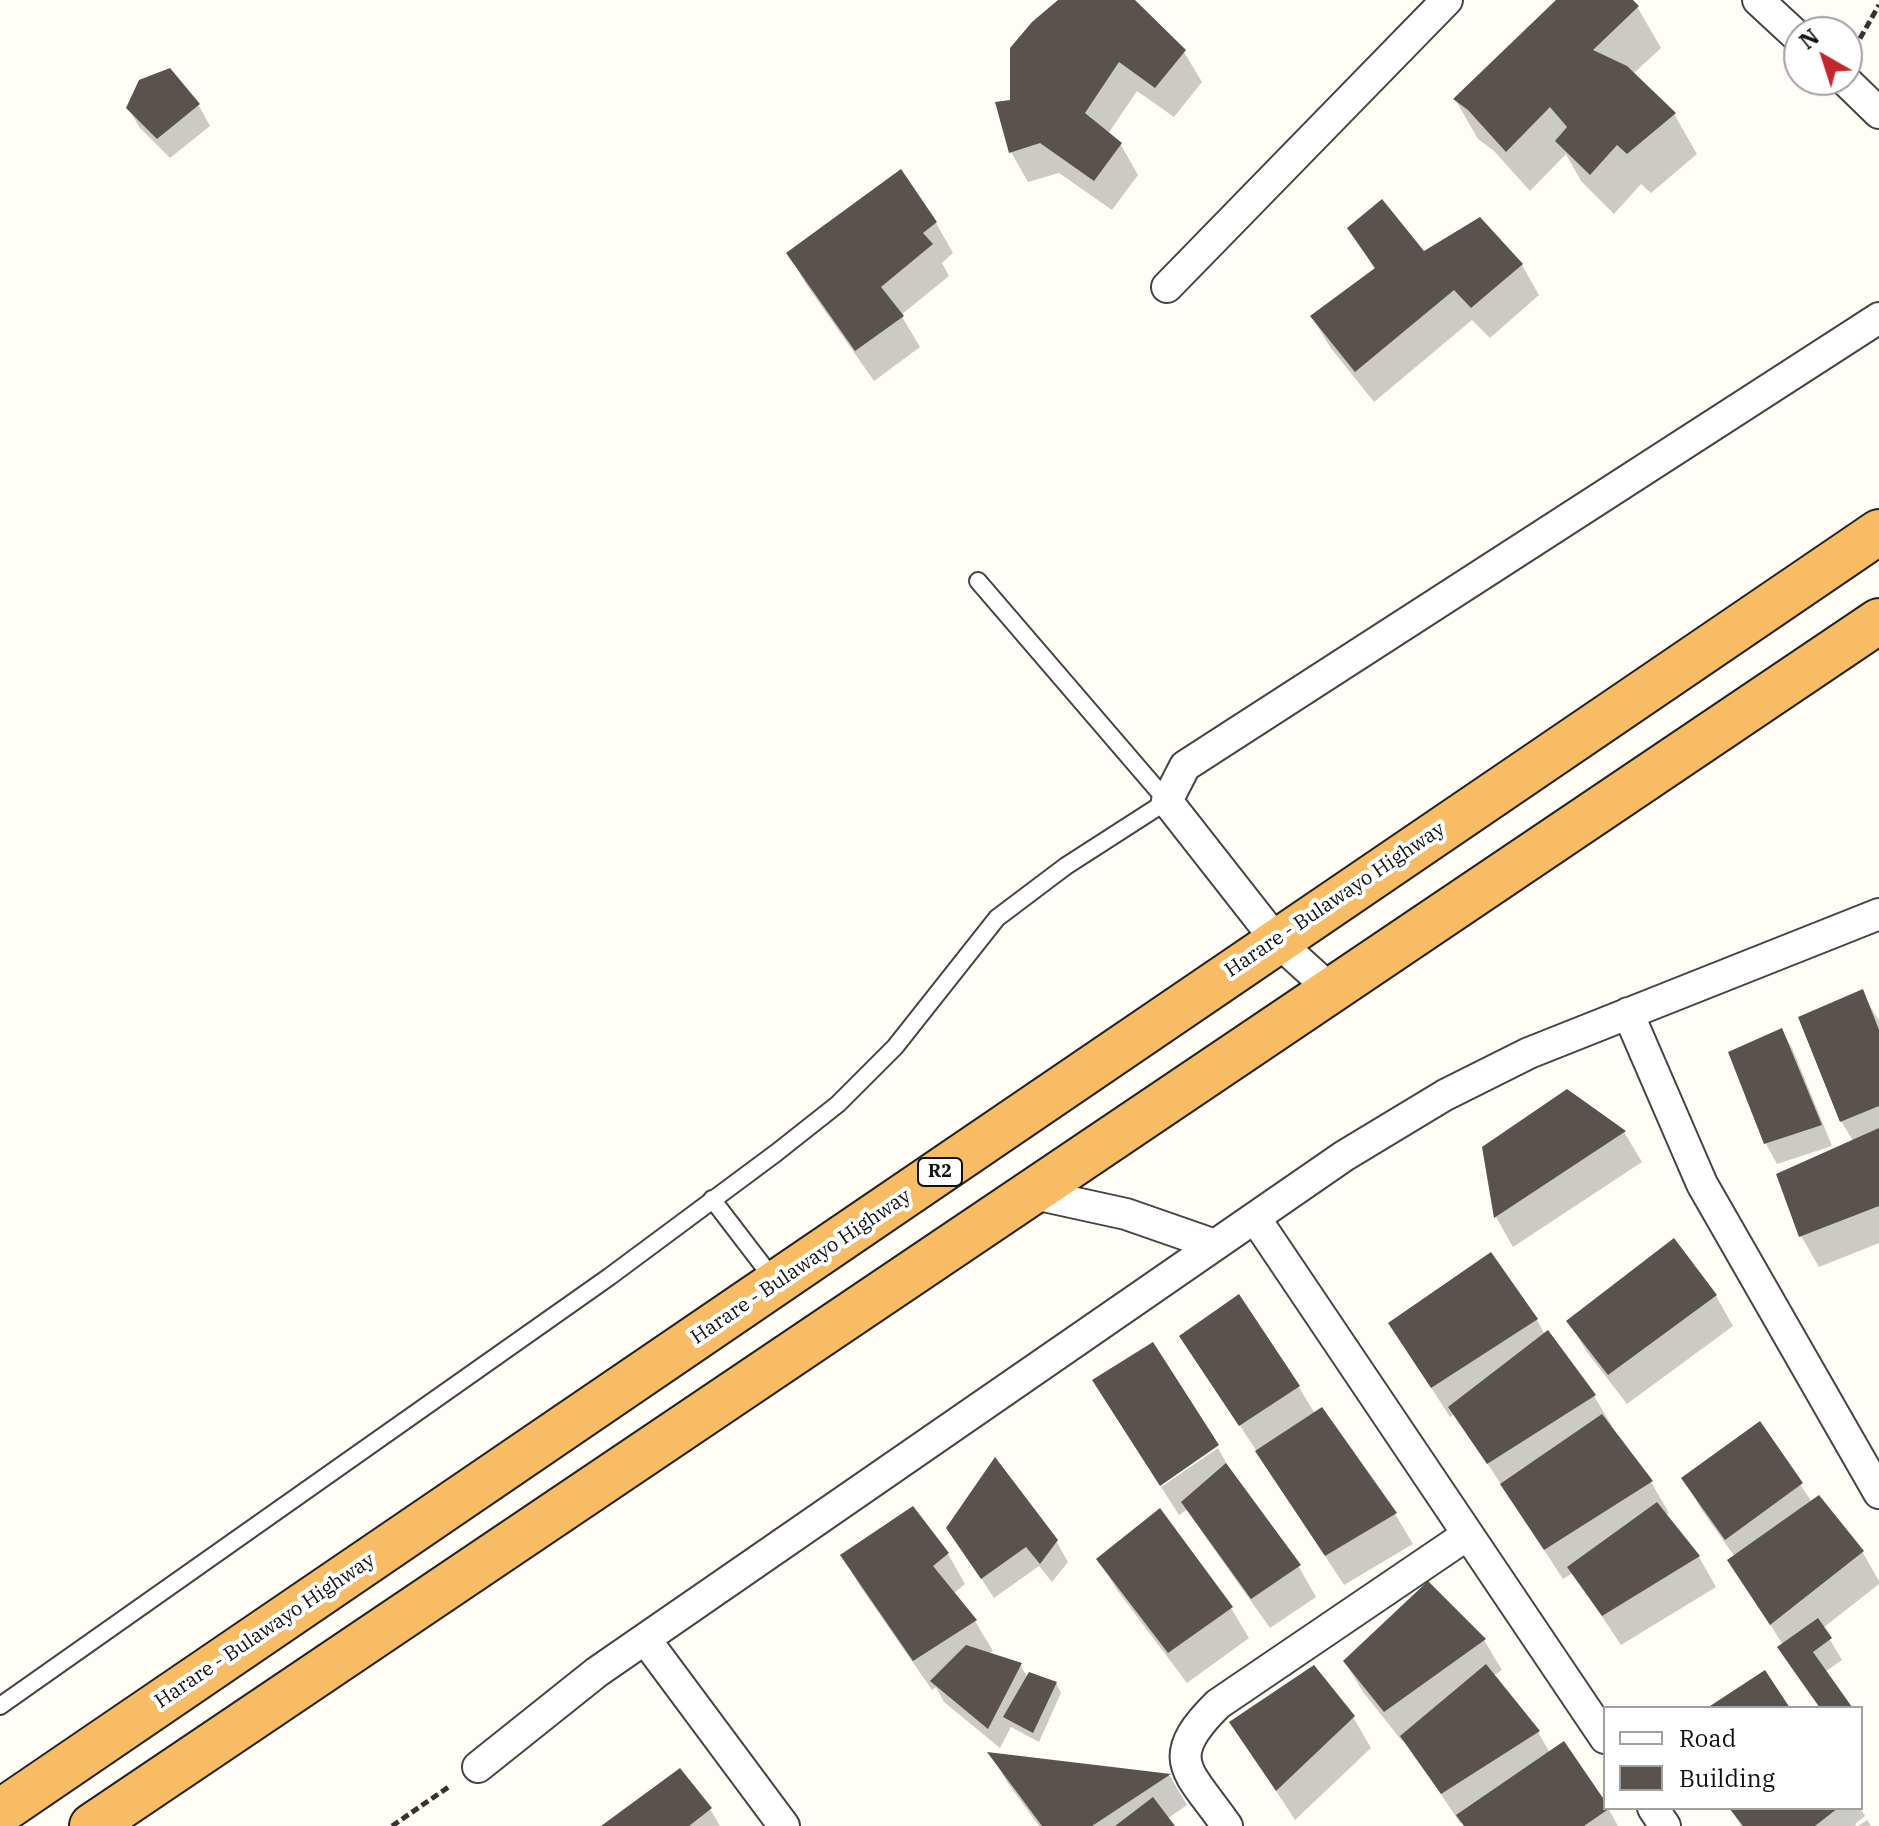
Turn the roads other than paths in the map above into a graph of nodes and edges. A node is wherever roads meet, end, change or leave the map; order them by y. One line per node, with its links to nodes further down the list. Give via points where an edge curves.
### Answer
1 (1447, 0): 6 (street)
2 (1758, 0): 3 (street)
3 (1783, 23)
4 (1861, 96): 5 (street)
5 (1879, 113)
6 (1167, 287)
7 (1879, 318): 11 (street, via 1185,766)
8 (1879, 532): 13 (highway, Harare - Bulawayo Highway / R2)
9 (978, 581): 11 (lane)
10 (1879, 621): 14 (highway)
11 (1167, 801): 13 (street); 17 (lane, via 997,918 895,1047 838,1104)
12 (1879, 914): 15 (street)
13 (1276, 940): 14 (street); 20 (highway, Harare - Bulawayo Highway / R2)
14 (1331, 990): 16 (highway)
15 (1628, 1013): 18 (street, via 1445,1095); 21 (street, via 1702,1184)
16 (1030, 1193): 19 (street, via 1126,1214); 28 (highway)
17 (712, 1199): 20 (lane); 24 (lane)
18 (1255, 1218): 19 (street); 22 (street)
19 (1215, 1245): 23 (street)
20 (777, 1284): 27 (highway, Harare - Bulawayo Highway / R2)
21 (1879, 1493)
22 (1467, 1535): 25 (street); 30 (street, via 1218,1704 1195,1729 1185,1748 1185,1765)
23 (645, 1639): 26 (street); 29 (street)
24 (0, 1706)
25 (1603, 1735)
26 (478, 1767)
27 (0, 1812)
28 (92, 1826)
29 (784, 1826)
30 (1227, 1826)

